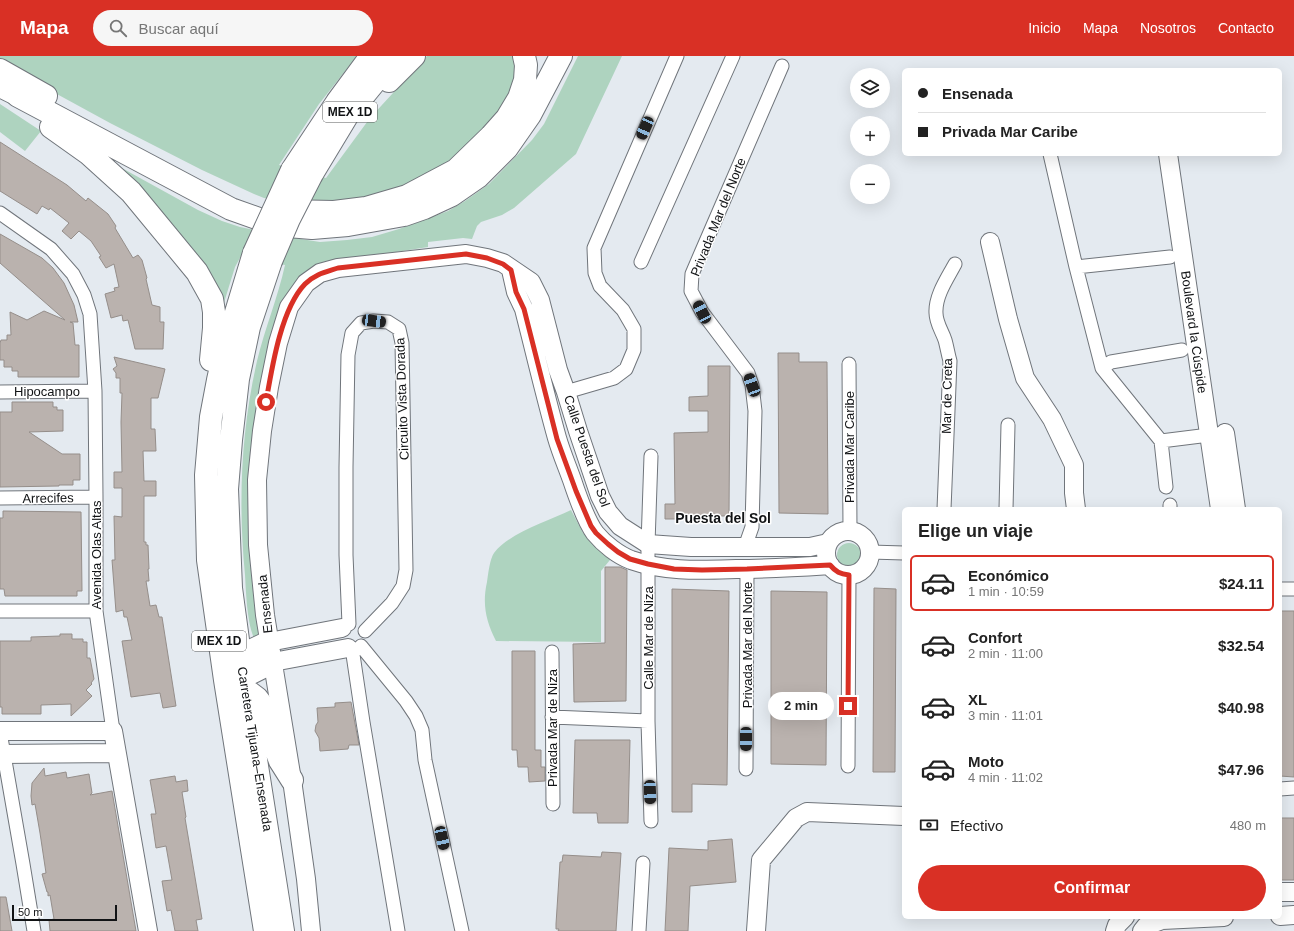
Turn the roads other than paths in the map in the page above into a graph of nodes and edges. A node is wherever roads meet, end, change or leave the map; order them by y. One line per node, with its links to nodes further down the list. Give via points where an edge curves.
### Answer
1 (371, 56): 14 (highway, Carretera Tijuana–Ensenada / MEX 1D, via 337,102)
2 (396, 56): 11 (highway, Carretera Tijuana–Ensenada / MEX 1D)
3 (414, 56): 11 (highway, via 384,86)
4 (524, 56): 9 (highway, via 525,80 515,105 491,136 456,170 407,196 366,208 334,212 283,211 236,198)
5 (560, 56): 10 (highway, via 530,115 507,148 478,177 452,195 424,208 348,225 312,228 276,225 231,209)
6 (677, 56): 29 (street, via 594,248 595,273 600,286 623,310 634,329 634,350 626,369 614,378)
7 (733, 56): 19 (street)
8 (782, 66): 48 (street, Privada Mar del Norte, via 692,274 691,291 702,312 748,373 752,385 755,411 752,526)
9 (0, 70)
10 (9, 92): 30 (highway, via 48,125 89,154 131,192 197,272 212,299 214,312 210,373)
11 (347, 116): 14 (highway, Carretera Tijuana–Ensenada / MEX 1D)
12 (1050, 156): 21 (street)
13 (1168, 156): 33 (street, Boulevard la Cúspide)
14 (302, 172): 17 (highway, Carretera Tijuana–Ensenada / MEX 1D, bridge)
15 (0, 213): 27 (street, Avenida Olas Altas, via 51,249 73,274 90,314)
16 (990, 242): 42 (street, via 1024,378 1052,419 1074,465)
17 (262, 257): 30 (highway, Carretera Tijuana–Ensenada / MEX 1D, via 225,349); 66 (highway, Carretera Tijuana–Ensenada / MEX 1D, via 238,379 227,489 231,588)
18 (1170, 257): 21 (street)
19 (641, 262)
20 (955, 264): 40 (street, Mar de Creta, via 937,300 936,313 950,361)
21 (1076, 268): 26 (street)
22 (511, 270): 23 (street, Calle Puesta del Sol, via 487,258 466,254 338,268 320,273); 29 (street, Calle Puesta del Sol, via 531,282 540,300); 34 (street, Calle Puesta del Sol, via 516,292 524,309)
23 (306, 283): 63 (street, Ensenada, via 289,307 278,343 257,473 258,545)
24 (1182, 350): 26 (street, via 1112,362)
25 (849, 364): 45 (street, Privada Mar Caribe)
26 (1102, 368): 35 (street)
27 (95, 391): 28 (street, Hipocampo); 38 (street, Avenida Olas Altas)
28 (0, 392)
29 (566, 392): 32 (street, Calle Puesta del Sol)
30 (211, 417): 92 (highway, Carretera Tijuana–Ensenada / MEX 1D, via 206,474 208,560)
31 (1008, 425): 41 (street)
32 (578, 431): 34 (street); 47 (street, Calle Puesta del Sol, via 608,512 620,526)
33 (1217, 434): 35 (street); 43 (street, Boulevard la Cúspide); 44 (street, Boulevard la Cúspide)
34 (557, 439): 51 (street, Calle Puesta del Sol, via 576,491 596,533 618,552 630,559)
35 (1161, 441): 37 (street)
36 (651, 456): 47 (street, Calle Mar de Niza)
37 (1166, 487)
38 (96, 497): 39 (street, Arrecifes); 58 (street, Avenida Olas Altas)
39 (0, 498)
40 (944, 507)
41 (1006, 507)
42 (1076, 507)
43 (1220, 507)
44 (1235, 507)
45 (850, 531): 46 (street, via 841,532); 49 (street, via 864,538)
46 (828, 543): 48 (street, Calle Puesta del Sol, via 810,547); 52 (street, via 826,554)
47 (648, 544): 48 (street, Calle Puesta del Sol); 51 (street, Calle Mar de Niza)
48 (745, 547)
49 (870, 552): 50 (street); 54 (street, via 869,561 864,568)
50 (902, 553)
51 (648, 564): 53 (street, Calle Puesta del Sol, via 674,569); 69 (street, Calle Mar de Niza)
52 (830, 565): 53 (street, Calle Puesta del Sol); 54 (street, via 835,571)
53 (747, 569): 75 (street, Privada Mar del Norte)
54 (849, 575): 74 (street)
55 (1282, 589): 56 (street)
56 (1294, 589)
57 (0, 611): 58 (street)
58 (96, 611): 70 (street, Avenida Olas Altas)
59 (345, 626): 60 (street, via 358,624); 60 (street, Circuito Vista Dorada, via 348,355 352,333 361,323 388,322 399,329 402,344 406,570 403,586); 61 (street); 62 (street, via 340,637 344,645)
60 (365, 631): 62 (street, via 365,641)
61 (304, 635): 63 (street); 65 (street)
62 (354, 647): 65 (street); 95 (street, via 363,722); 96 (street, via 409,706 422,730 425,760)
63 (271, 652): 65 (street); 66 (highway); 67 (highway); 76 (street, Ensenada)
64 (552, 652): 68 (street, Privada Mar de Niza)
65 (309, 655)
66 (240, 656): 67 (highway, Carretera Tijuana–Ensenada / MEX 1D)
67 (244, 683): 76 (highway, via 263,706 280,761); 93 (highway, Carretera Tijuana–Ensenada / MEX 1D)
68 (552, 717): 69 (street); 79 (street, Privada Mar de Niza)
69 (648, 721): 81 (street, Calle Mar de Niza)
70 (112, 731): 71 (street); 72 (street, Avenida Olas Altas)
71 (0, 732): 73 (street)
72 (117, 753): 73 (street); 91 (street, Avenida Olas Altas)
73 (2, 754): 90 (street)
74 (848, 766)
75 (746, 769)
76 (292, 780): 94 (street, Ensenada)
77 (1294, 788): 78 (street)
78 (1282, 789)
79 (553, 804)
80 (902, 816): 98 (street, via 807,812 796,818 761,860)
81 (651, 821)
82 (644, 863): 97 (street)
83 (1282, 892): 84 (street)
84 (1294, 892)
85 (1294, 915): 86 (street)
86 (1282, 916)
87 (1123, 919): 99 (street)
88 (1183, 919): 89 (street, via 1162,920)
89 (1142, 925)
90 (34, 931)
91 (148, 931)
92 (265, 931)
93 (283, 931)
94 (311, 931)
95 (398, 931)
96 (462, 931)
97 (639, 931)
98 (756, 931)
99 (1115, 931)

